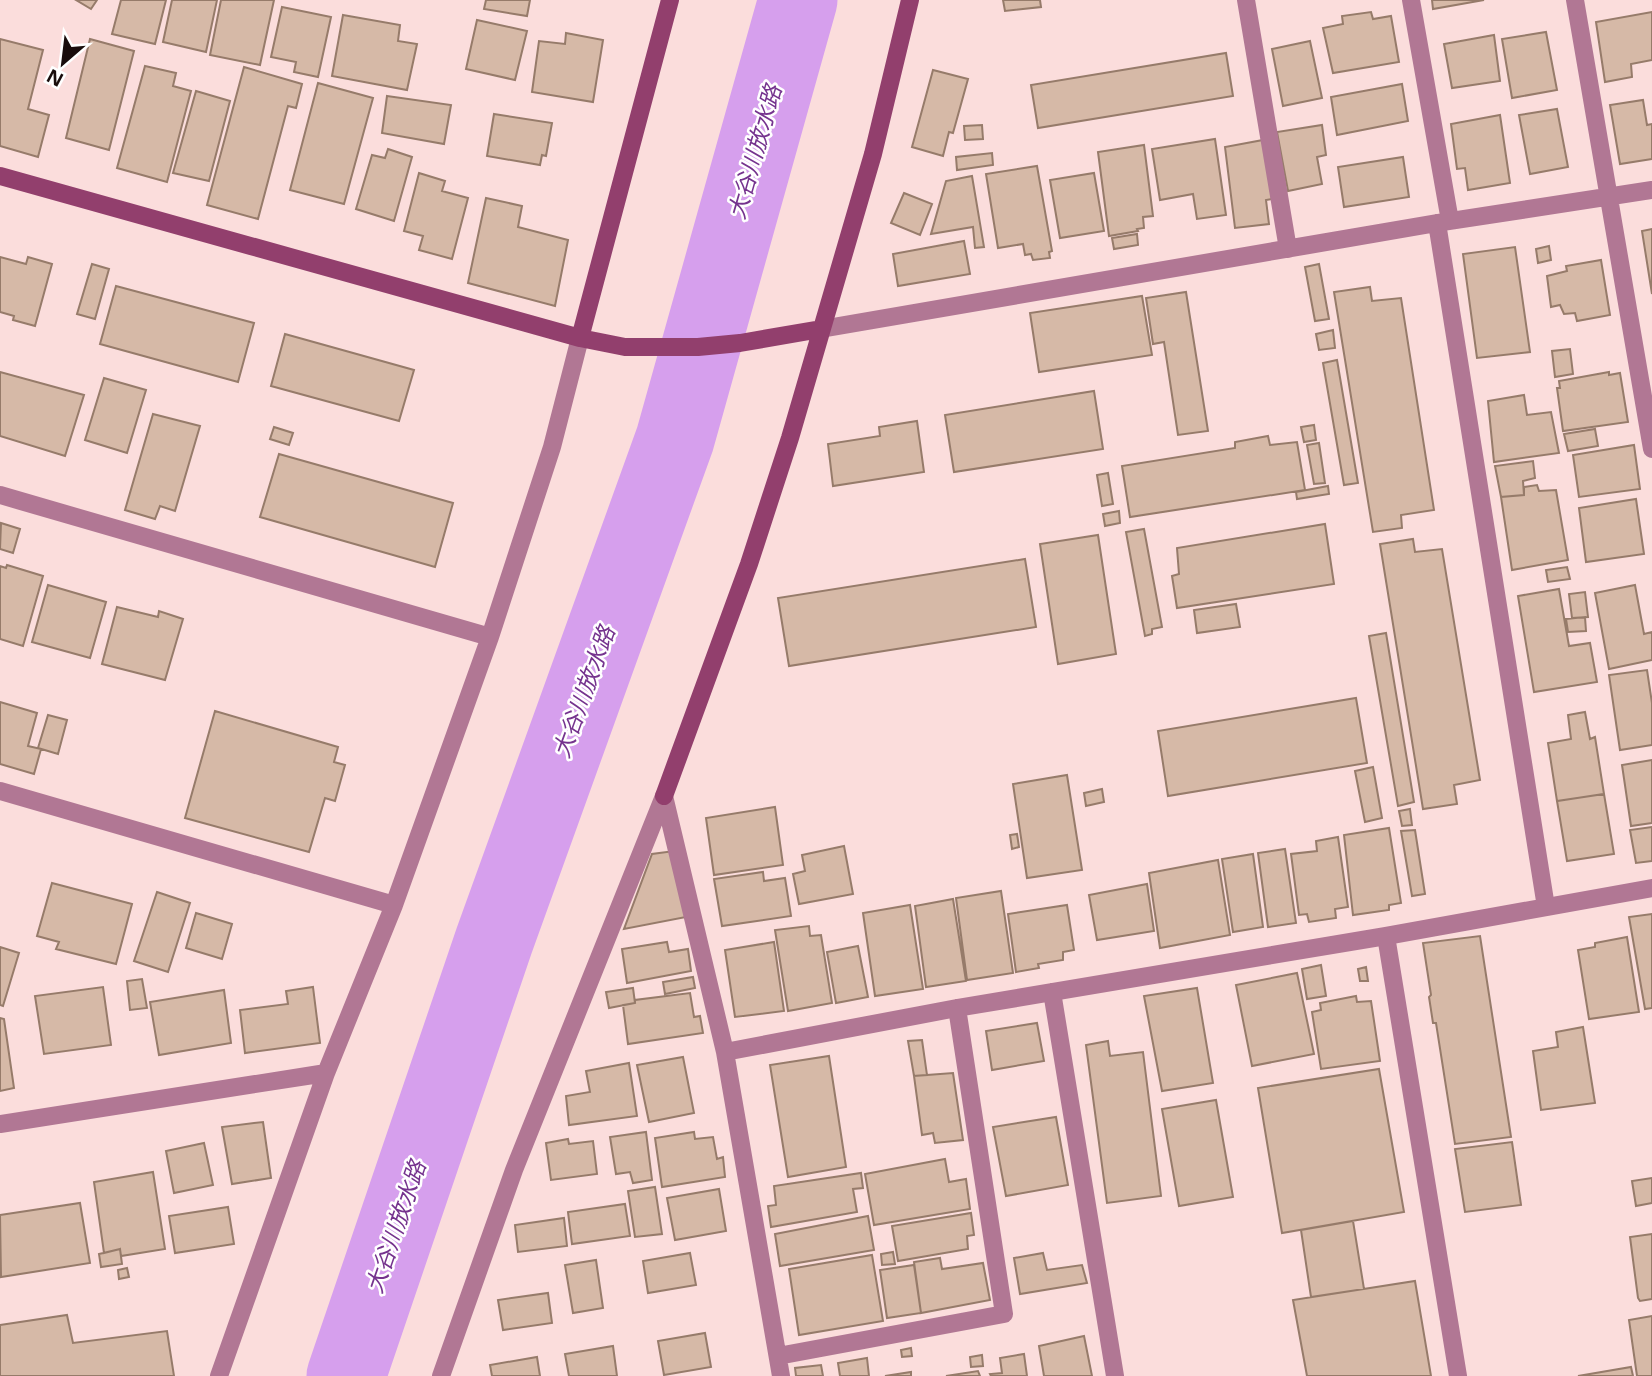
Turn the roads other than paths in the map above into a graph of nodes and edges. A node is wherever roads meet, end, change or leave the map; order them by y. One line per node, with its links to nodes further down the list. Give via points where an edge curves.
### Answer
1 (670, 0): 12 (street)
2 (910, 0): 11 (street, via 873,154)
3 (1246, 0): 10 (street)
4 (1411, 0): 9 (street)
5 (1575, 0): 8 (street)
6 (0, 176): 12 (street)
7 (1652, 190): 8 (street)
8 (1608, 197): 9 (street); 13 (street)
9 (1443, 222): 10 (street); 20 (street)
10 (1288, 248): 11 (street)
11 (821, 329): 12 (street, via 685,347 625,347); 17 (street, via 753,551)
12 (580, 338): 15 (street, via 552,447)
13 (1652, 449)
14 (0, 495): 15 (street)
15 (491, 637): 19 (street)
16 (0, 791): 19 (street)
17 (664, 796): 24 (street); 29 (street, via 514,1170)
18 (1652, 888): 20 (street)
19 (394, 905): 25 (street)
20 (1546, 907): 21 (street)
21 (1386, 936): 22 (street); 32 (street)
22 (1052, 992): 23 (street); 31 (street)
23 (957, 1008): 24 (street); 27 (street, via 1004,1314)
24 (725, 1052): 27 (street)
25 (326, 1073): 26 (street); 28 (street)
26 (0, 1124)
27 (778, 1356): 30 (street)
28 (219, 1376)
29 (440, 1376)
30 (781, 1376)
31 (1115, 1376)
32 (1458, 1376)

